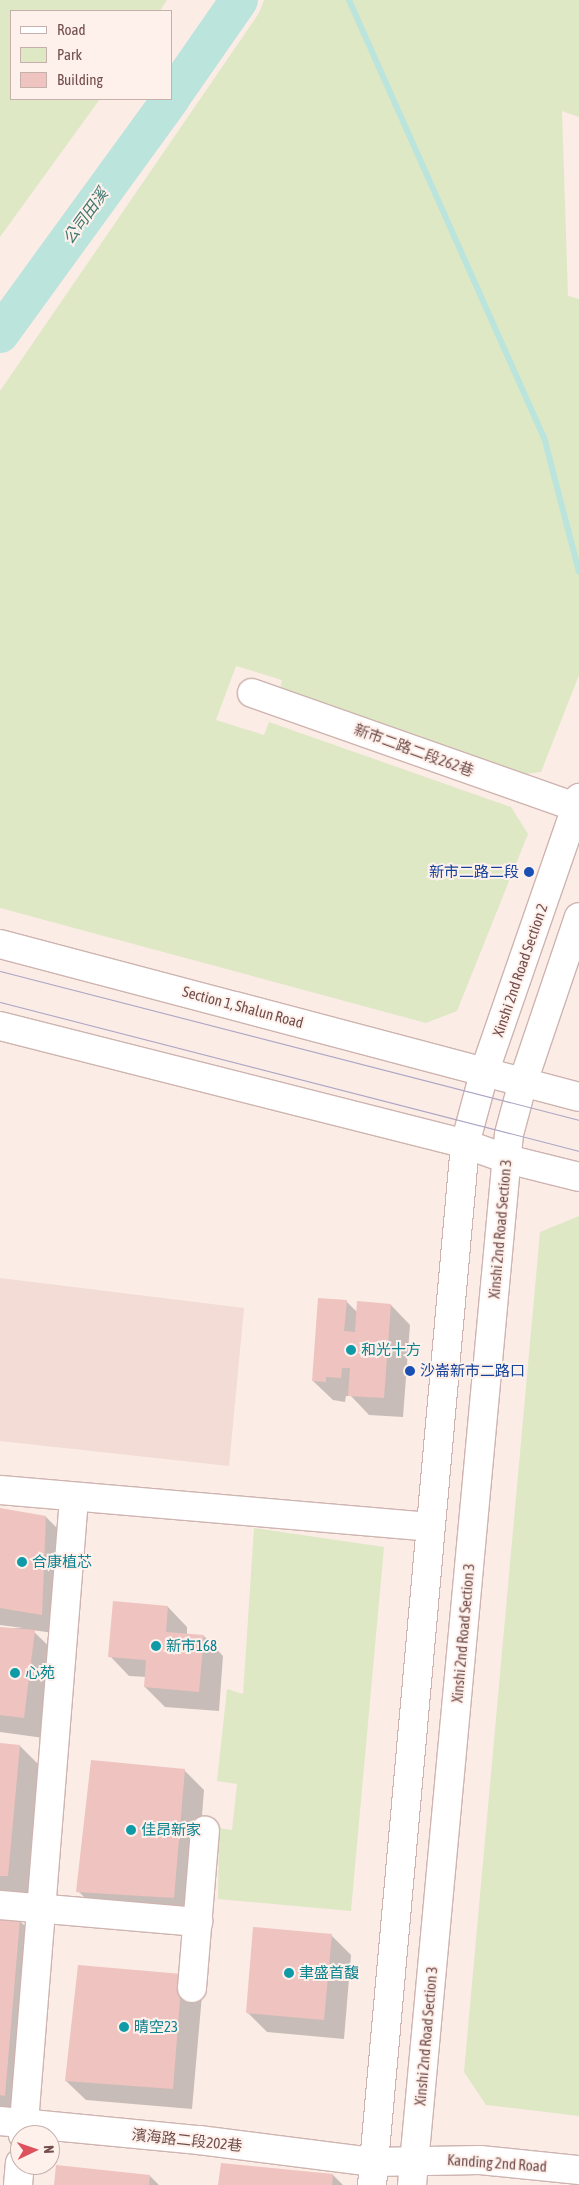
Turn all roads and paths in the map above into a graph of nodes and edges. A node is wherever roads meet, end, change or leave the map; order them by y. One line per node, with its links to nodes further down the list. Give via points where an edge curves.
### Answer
1 (252, 693): 2 (street, 新市二路二段262巷)
2 (577, 803): 6 (street, Xinshi 2nd Road Section 2)
3 (579, 917): 7 (street)
4 (0, 944): 6 (street, Section 1, Shalun Road)
5 (0, 1026): 9 (street)
6 (485, 1070): 7 (street, Section 1, Shalun Road); 9 (street, Xinshi 2nd Road Section 2)
7 (523, 1082): 8 (street, Section 1, Shalun Road); 10 (street, Xinshi 2nd Road Section 3)
8 (579, 1097)
9 (465, 1144): 10 (street); 14 (street)
10 (506, 1159): 11 (street); 23 (street, Xinshi 2nd Road Section 3)
11 (579, 1177)
12 (0, 1490): 13 (street)
13 (74, 1498): 14 (street); 17 (street)
14 (430, 1527): 24 (street)
15 (205, 1831): 18 (street)
16 (0, 1905): 17 (street)
17 (39, 1908): 18 (street); 20 (street)
18 (198, 1922): 19 (street)
19 (192, 1988)
20 (16, 2125)
21 (60, 2130): 24 (street, 濱海路二段202巷, via 199,2140)
22 (579, 2170): 23 (street, Kanding 2nd Road, via 480,2160)
23 (413, 2172): 24 (street, 濱海路二段202巷)
24 (373, 2174)

